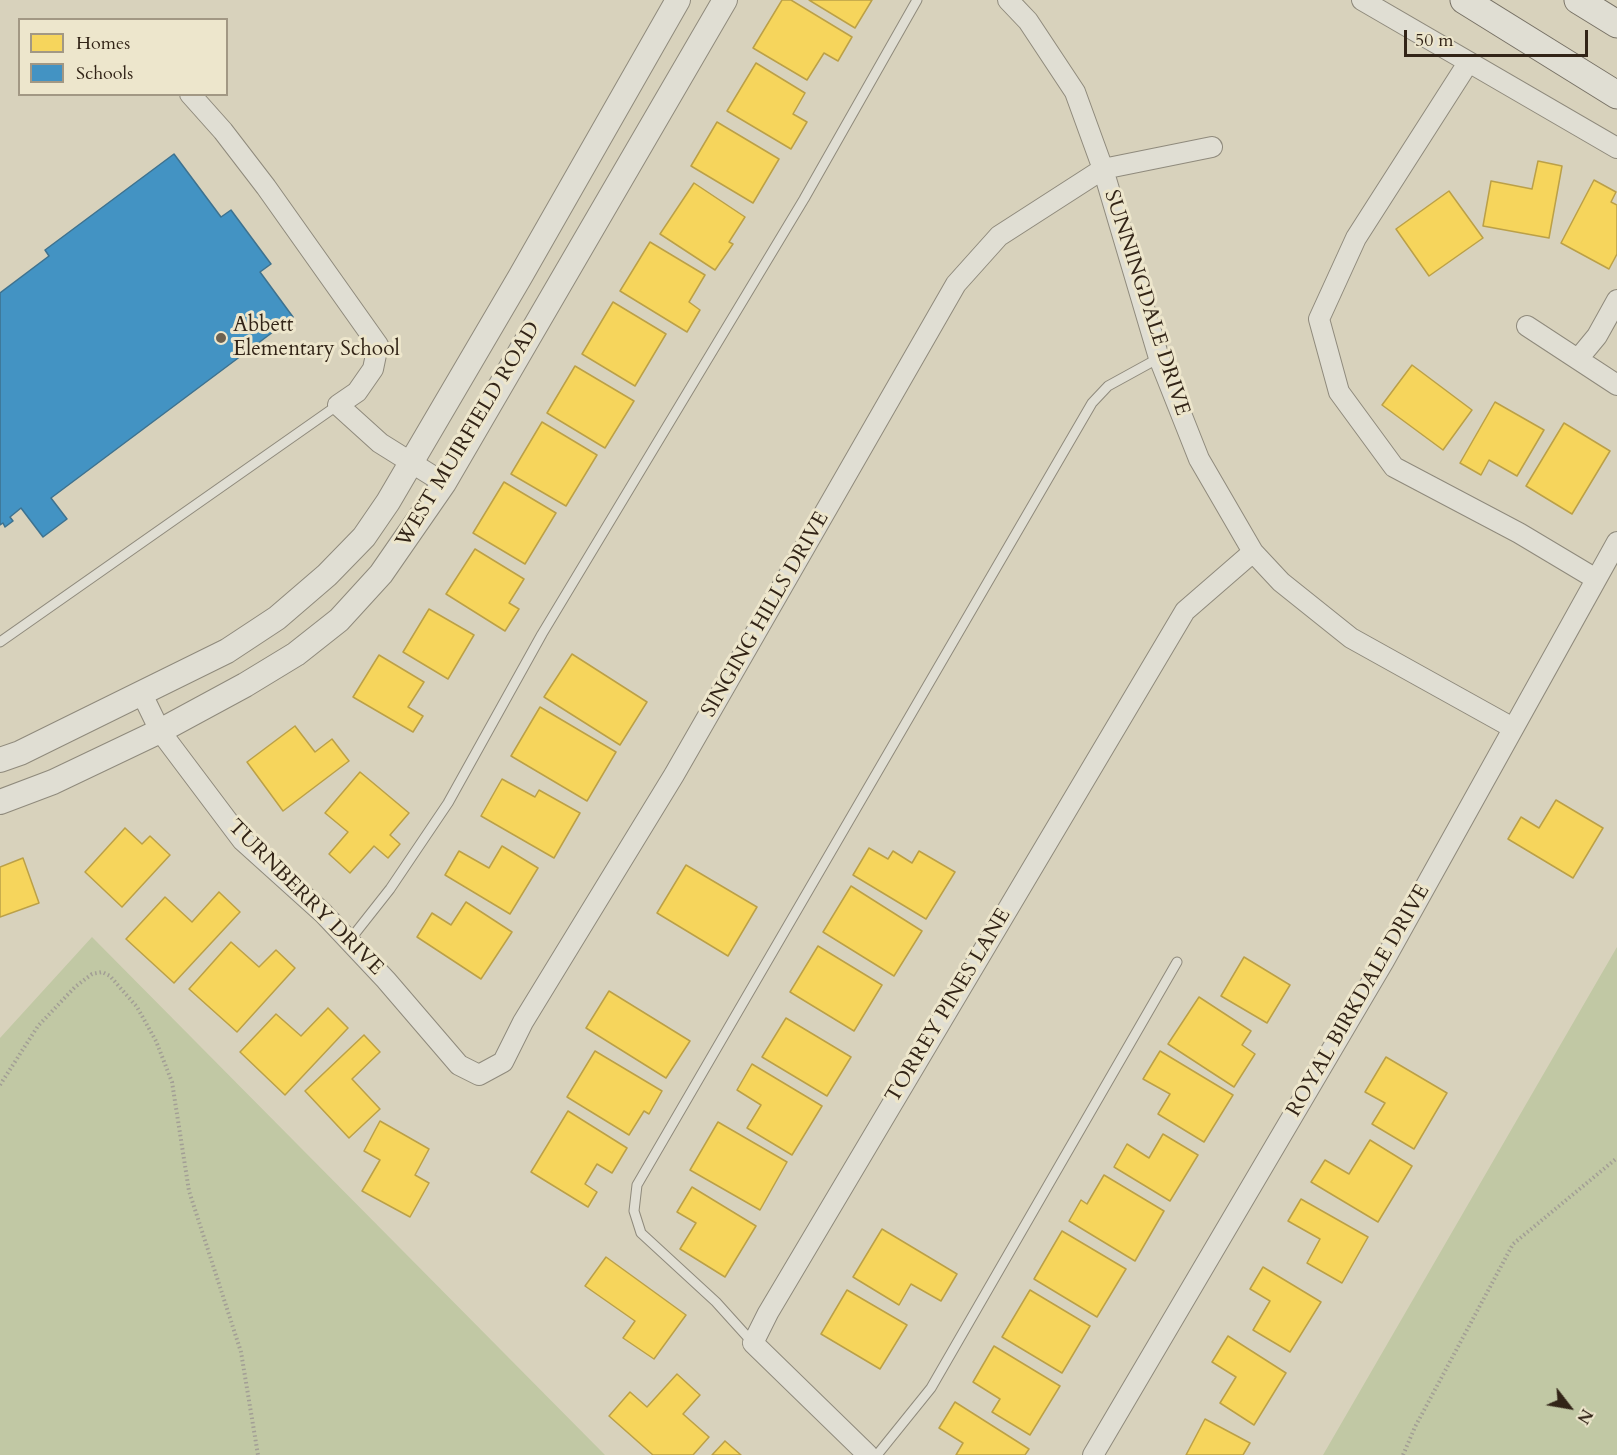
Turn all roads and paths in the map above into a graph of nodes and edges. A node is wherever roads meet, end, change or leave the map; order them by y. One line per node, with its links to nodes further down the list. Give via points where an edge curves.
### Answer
1 (678, 0): 21 (street, WEST MUIRFIELD ROAD)
2 (725, 0): 22 (street, WEST MUIRFIELD ROAD)
3 (917, 0): 32 (lane, via 804,198 542,634 448,803)
4 (1008, 0): 14 (street, SUNNINGDALE DRIVE, via 1028,21 1075,92)
5 (1362, 0): 9 (street)
6 (1464, 0): 10 (main road)
7 (1578, 0): 8 (main road)
8 (1617, 24)
9 (1468, 63): 13 (street); 25 (street, via 1356,238 1319,319 1339,392 1394,467)
10 (1617, 95)
11 (192, 96): 20 (street, via 266,187 378,345 373,369 357,392)
12 (1212, 147): 14 (street)
13 (1617, 148)
14 (1103, 170): 17 (street, SUNNINGDALE DRIVE); 34 (street, SINGING HILLS DRIVE, via 999,236 956,284 674,775 503,1062 479,1075)
15 (1617, 300): 18 (street, via 1597,336)
16 (1527, 326): 18 (street)
17 (1159, 358): 24 (street, SUNNINGDALE DRIVE, via 1199,459); 37 (lane, via 1108,386 1092,403 637,1185 634,1211 641,1233 716,1302)
18 (1578, 359): 19 (street)
19 (1617, 385)
20 (338, 405): 21 (street, via 380,443); 26 (lane)
21 (410, 460): 22 (street); 27 (street, WEST MUIRFIELD ROAD, via 364,537 327,575 277,618 227,651)
22 (444, 483): 29 (street, WEST MUIRFIELD ROAD, via 381,574 339,620 296,654)
23 (1617, 542): 25 (street, ROYAL BIRKDALE DRIVE)
24 (1253, 552): 28 (street, SUNNINGDALE DRIVE, via 1281,582 1351,638); 37 (street, TORREY PINES LANE, via 1185,611 786,1282)
25 (1596, 579): 28 (street, ROYAL BIRKDALE DRIVE)
26 (0, 642)
27 (142, 694): 29 (street, TURNBERRY DRIVE); 30 (street, WEST MUIRFIELD ROAD)
28 (1513, 728): 41 (street, ROYAL BIRKDALE DRIVE, via 1384,961)
29 (159, 731): 31 (street, WEST MUIRFIELD ROAD, via 53,782); 32 (street, TURNBERRY DRIVE, via 242,840)
30 (0, 760)
31 (0, 802)
32 (349, 941): 34 (street, TURNBERRY DRIVE)
33 (1177, 962): 40 (lane, via 937,1378)
34 (459, 1065)
35 (0, 1085): 38 (path, via 38,1026 92,974 102,972 110,976 137,1007 172,1082 189,1191 241,1352)
36 (1617, 1158): 42 (path, via 1513,1244)
37 (753, 1344): 39 (street)
38 (258, 1455)
39 (868, 1455)
40 (878, 1455)
41 (1093, 1455)
42 (1403, 1455)

